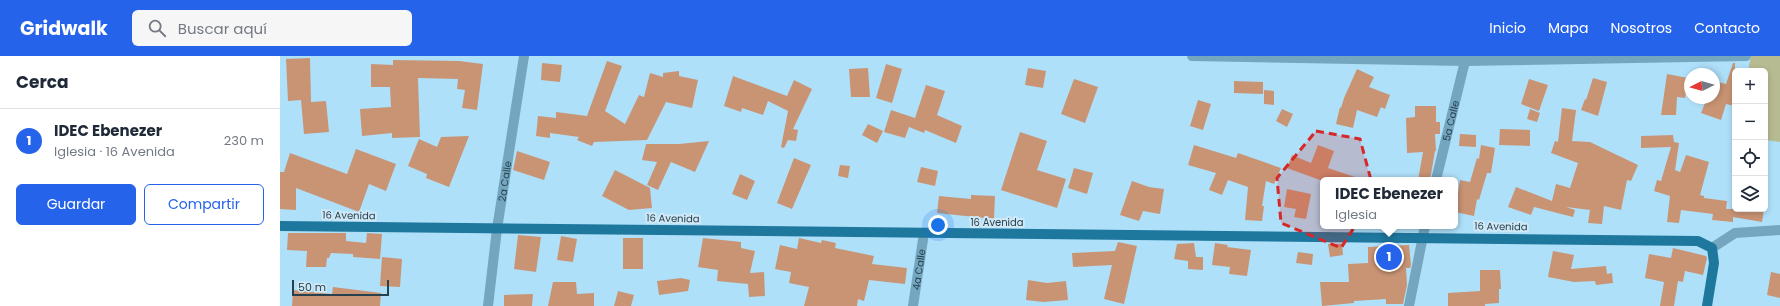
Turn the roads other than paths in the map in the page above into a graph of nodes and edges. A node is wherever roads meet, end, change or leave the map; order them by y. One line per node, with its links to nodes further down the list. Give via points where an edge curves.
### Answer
1 (524, 56): 8 (street, 2a Calle)
2 (1192, 56): 5 (street)
3 (1657, 56): 4 (street); 5 (street)
4 (1746, 56)
5 (1465, 61): 6 (street, 5a Calle)
6 (1437, 177)
7 (280, 226): 8 (main road, 16 Avenida)
8 (497, 229): 11 (main road, 16 Avenida); 14 (street, 2a Calle)
9 (1424, 229): 12 (street)
10 (1780, 230): 13 (street, via 1735,233)
11 (924, 233): 12 (main road, 16 Avenida); 15 (street, 4a Calle)
12 (1422, 237): 13 (main road, 16 Avenida, via 1698,241); 16 (street)
13 (1712, 248): 17 (main road, via 1714,263)
14 (488, 306)
15 (913, 306)
16 (1409, 306)
17 (1707, 306)

